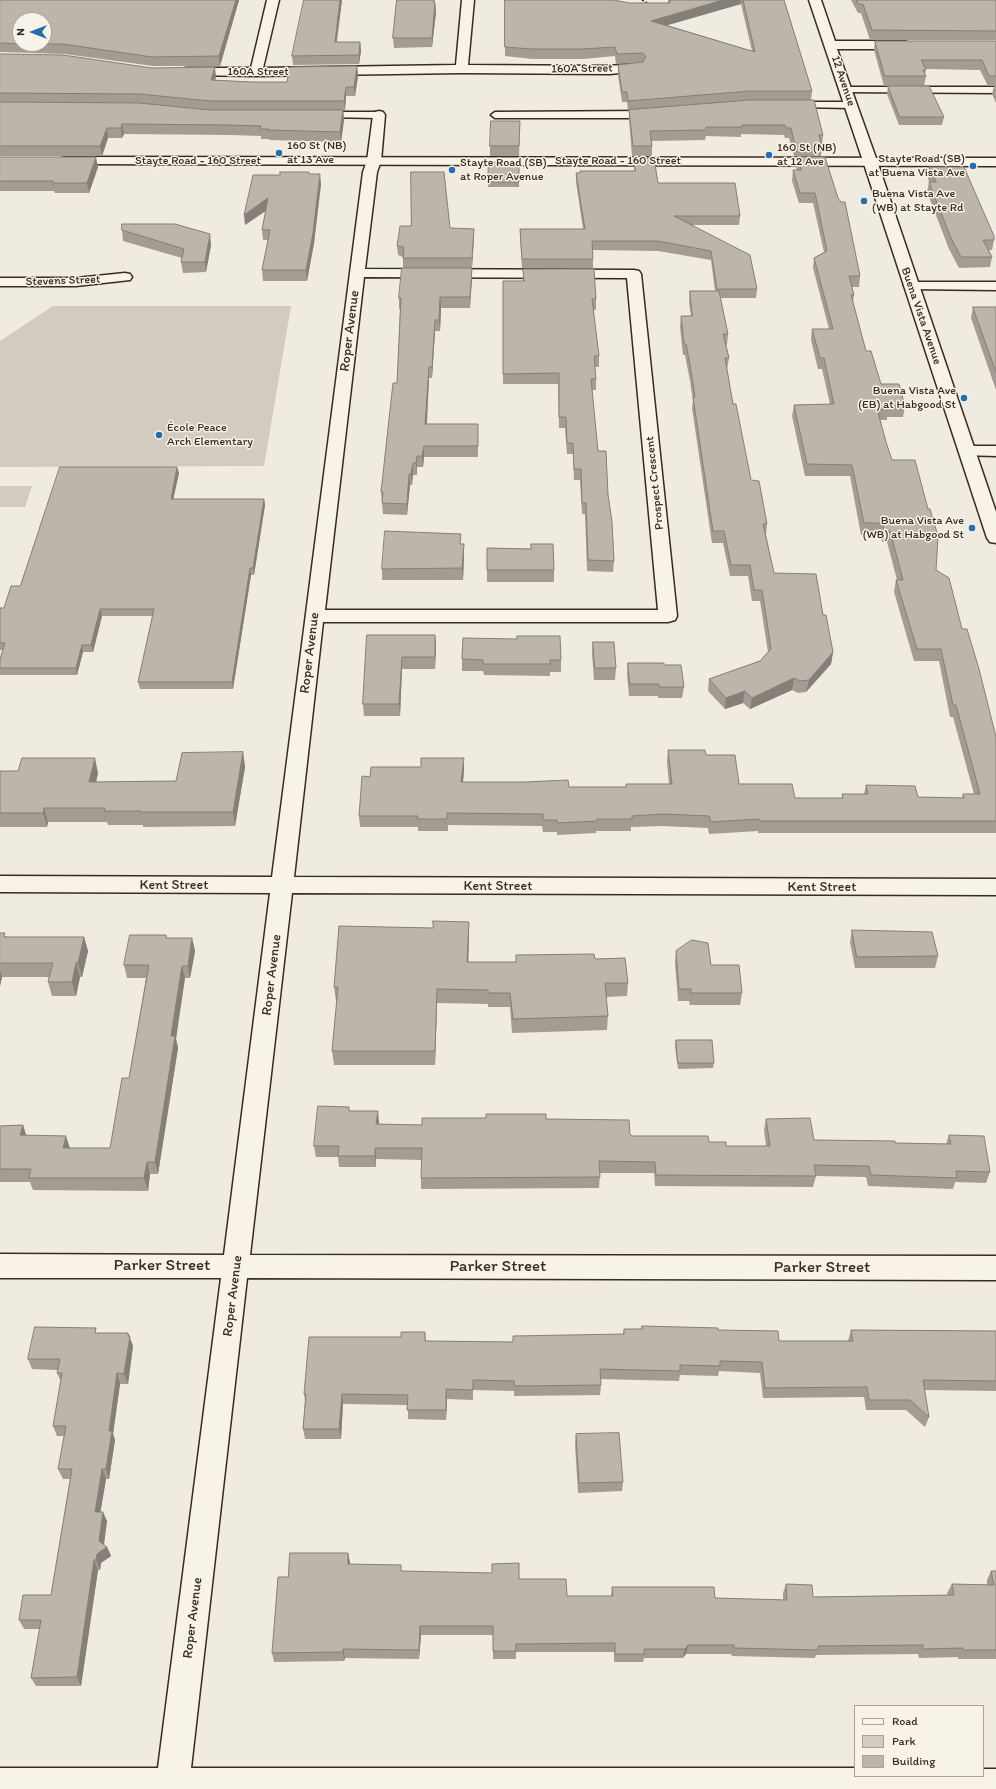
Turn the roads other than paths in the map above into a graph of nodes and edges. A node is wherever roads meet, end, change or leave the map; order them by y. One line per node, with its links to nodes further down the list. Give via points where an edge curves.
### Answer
1 (273, 0): 9 (street)
2 (468, 0): 7 (street)
3 (815, 0): 4 (street, 12 Avenue)
4 (830, 45): 5 (street); 10 (street, 12 Avenue)
5 (917, 45)
6 (638, 67): 7 (street, 160A Street, via 610,70)
7 (462, 69): 9 (street, 160A Street)
8 (177, 72): 9 (street, 160A Street)
9 (256, 72)
10 (846, 90): 11 (lane); 13 (street, 12 Avenue)
11 (996, 90)
12 (788, 105): 13 (lane)
13 (852, 105): 20 (street, 12 Avenue)
14 (657, 113): 16 (lane, via 627,116)
15 (379, 115): 17 (lane); 19 (street, Roper Avenue)
16 (495, 115)
17 (318, 116)
18 (56, 161): 19 (street, Stayte Road - 160 Street)
19 (374, 161): 20 (street, Stayte Road - 160 Street); 22 (street, Roper Avenue, via 370,172)
20 (870, 161): 21 (street, Stayte Road - 160 Street); 25 (street, Buena Vista Avenue)
21 (996, 162)
22 (357, 273): 30 (street, Roper Avenue); 30 (street, Prospect Crescent, via 634,274 668,616)
23 (125, 276): 24 (street, Stevens Street, via 76,282)
24 (0, 282)
25 (911, 286): 26 (street); 27 (street, Buena Vista Avenue)
26 (996, 286)
27 (967, 451): 28 (street); 29 (street, Buena Vista Avenue)
28 (996, 452)
29 (996, 538)
30 (314, 616): 32 (street, Roper Avenue)
31 (0, 884): 32 (street, Kent Street)
32 (283, 885): 33 (street, Kent Street); 35 (street, Roper Avenue)
33 (996, 887)
34 (0, 1266): 35 (street, Parker Street)
35 (236, 1266): 36 (street, Parker Street); 39 (street, Roper Avenue)
36 (996, 1268)
37 (0, 1784): 39 (street)
38 (996, 1785): 39 (street)
39 (172, 1787)

